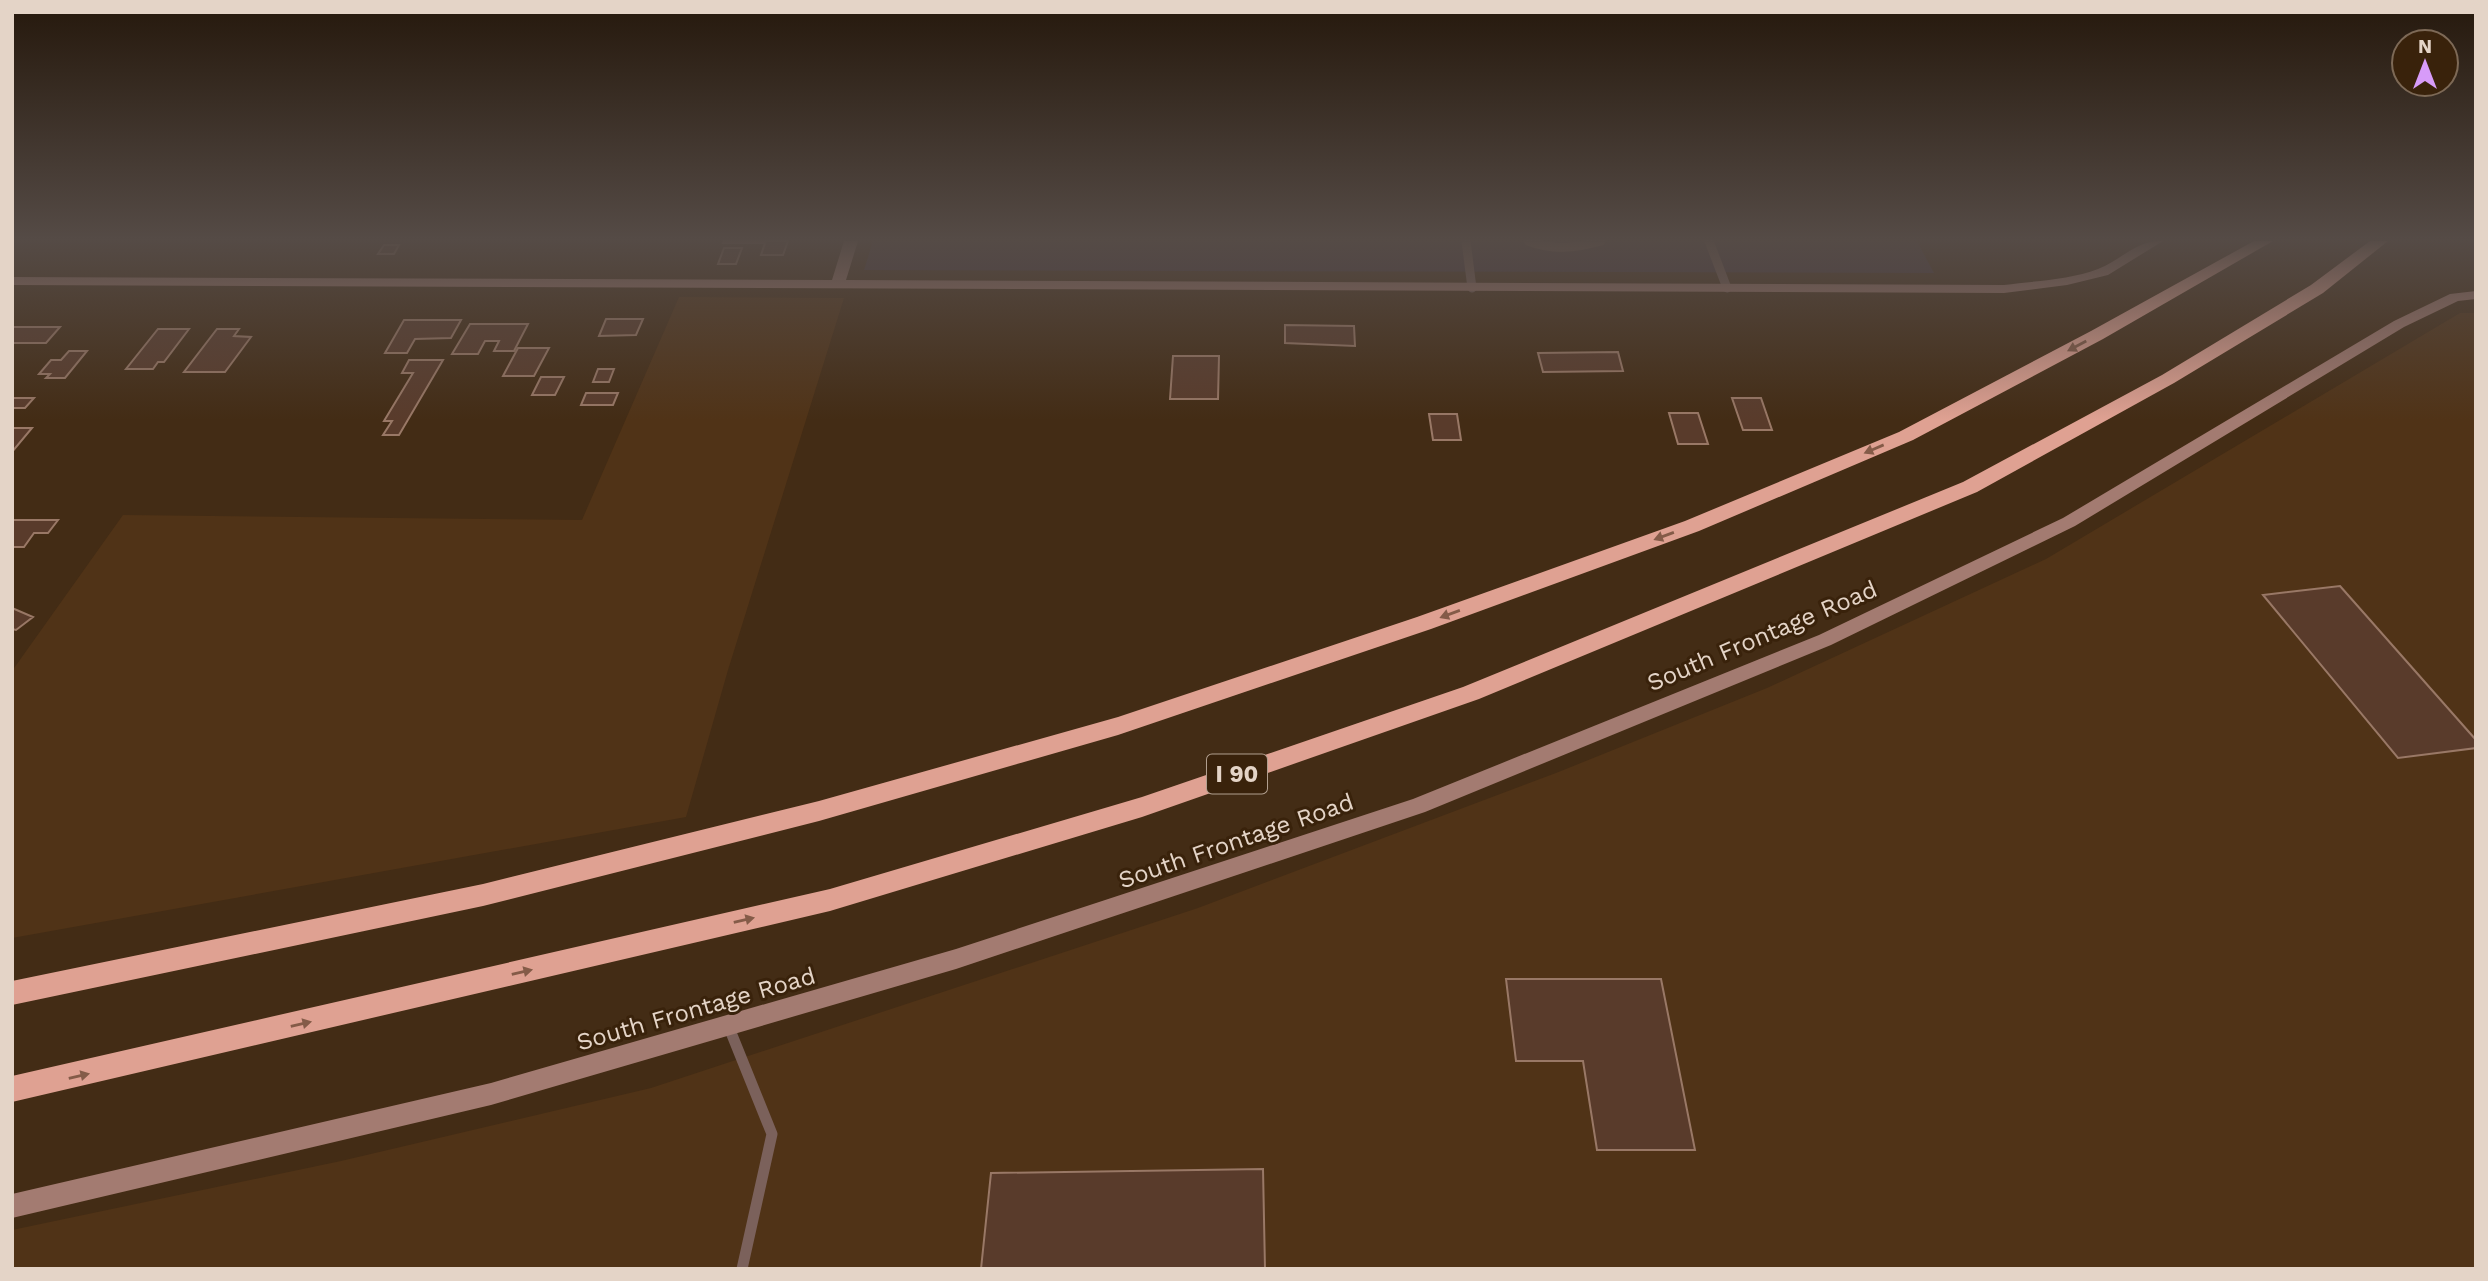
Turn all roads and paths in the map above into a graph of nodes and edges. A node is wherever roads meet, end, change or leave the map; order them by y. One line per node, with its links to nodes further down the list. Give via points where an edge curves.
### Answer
1 (2158, 301): 4 (highway, one-way to 4, via 1906,436 1692,526 1143,718 819,811 483,895)
2 (2297, 301): 6 (highway, I 90, one-way to 2, via 830,900 1142,807 1458,697 1970,487 2168,379)
3 (2447, 301): 5 (main road, South Frontage Road, via 2399,324 2069,522 1825,640 1405,810 1143,900)
4 (12, 993)
5 (728, 1025): 7 (main road, South Frontage Road, via 491,1094); 8 (lane, via 772,1134)
6 (12, 1089)
7 (12, 1206)
8 (743, 1269)

